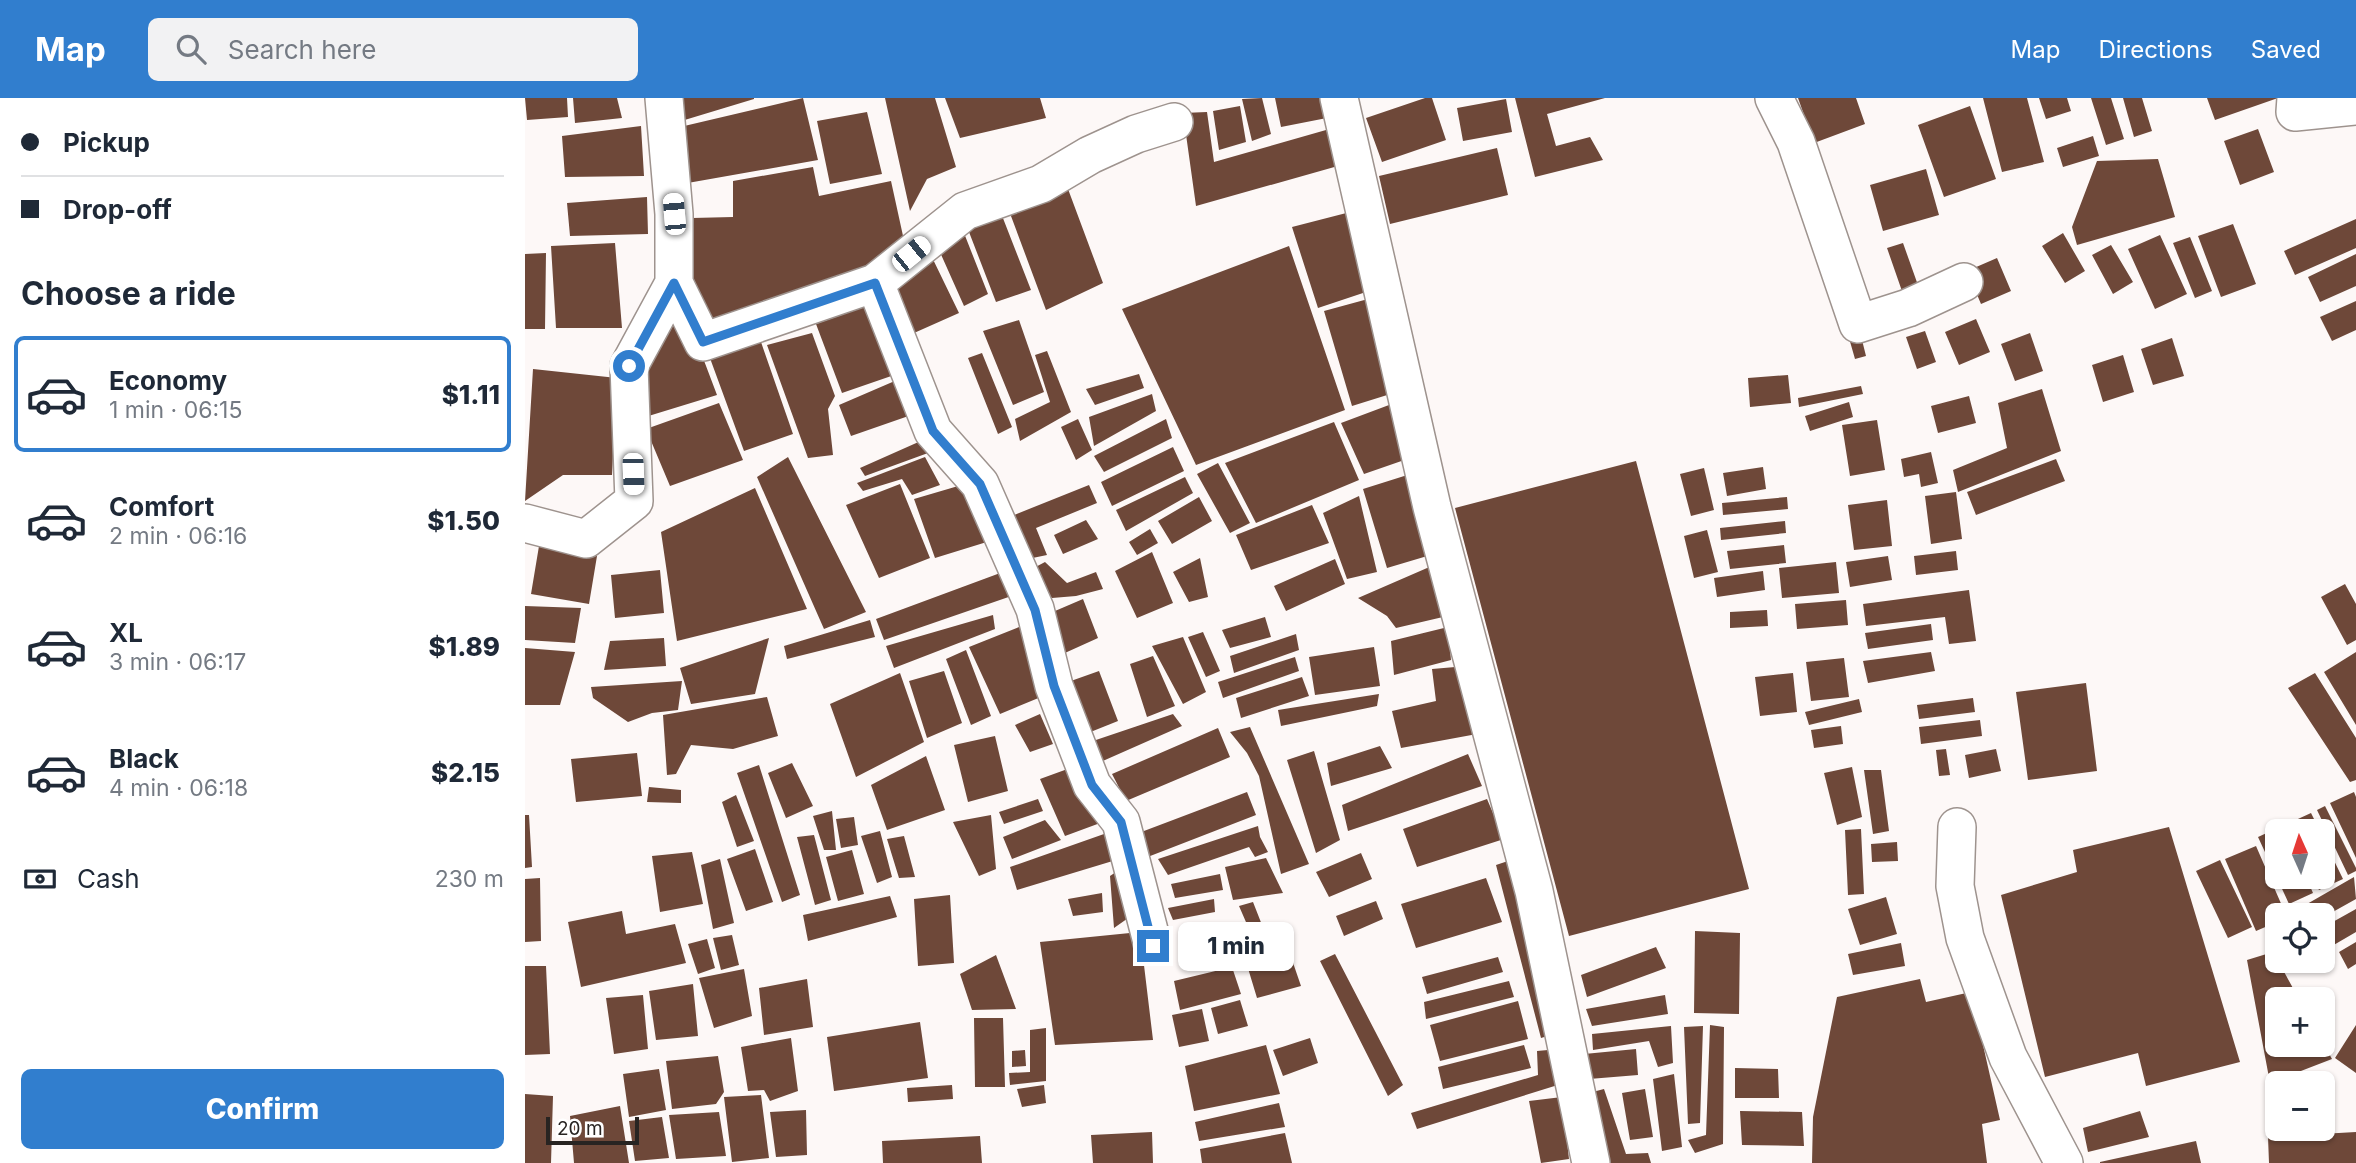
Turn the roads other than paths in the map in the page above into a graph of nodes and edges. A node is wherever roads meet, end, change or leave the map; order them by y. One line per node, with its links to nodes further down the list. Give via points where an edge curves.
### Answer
1 (664, 98): 8 (street, via 674,214)
2 (1339, 98): 13 (street, via 1431,507 1534,891)
3 (1774, 98): 7 (street, via 1796,142 1858,324)
4 (2296, 98): 5 (street, via 2295,112)
5 (2356, 106)
6 (1174, 122): 9 (street, via 1090,155 1041,184 965,211)
7 (1964, 282)
8 (674, 283): 9 (street, via 703,342); 10 (street, via 629,366 634,501 586,539)
9 (875, 283): 12 (street, via 933,431 980,484 1035,610 1054,686 1092,785 1121,822)
10 (525, 523)
11 (1957, 827): 14 (street, via 1955,886 1965,938 2008,1057)
12 (1153, 946)
13 (1591, 1163)
14 (2064, 1163)

